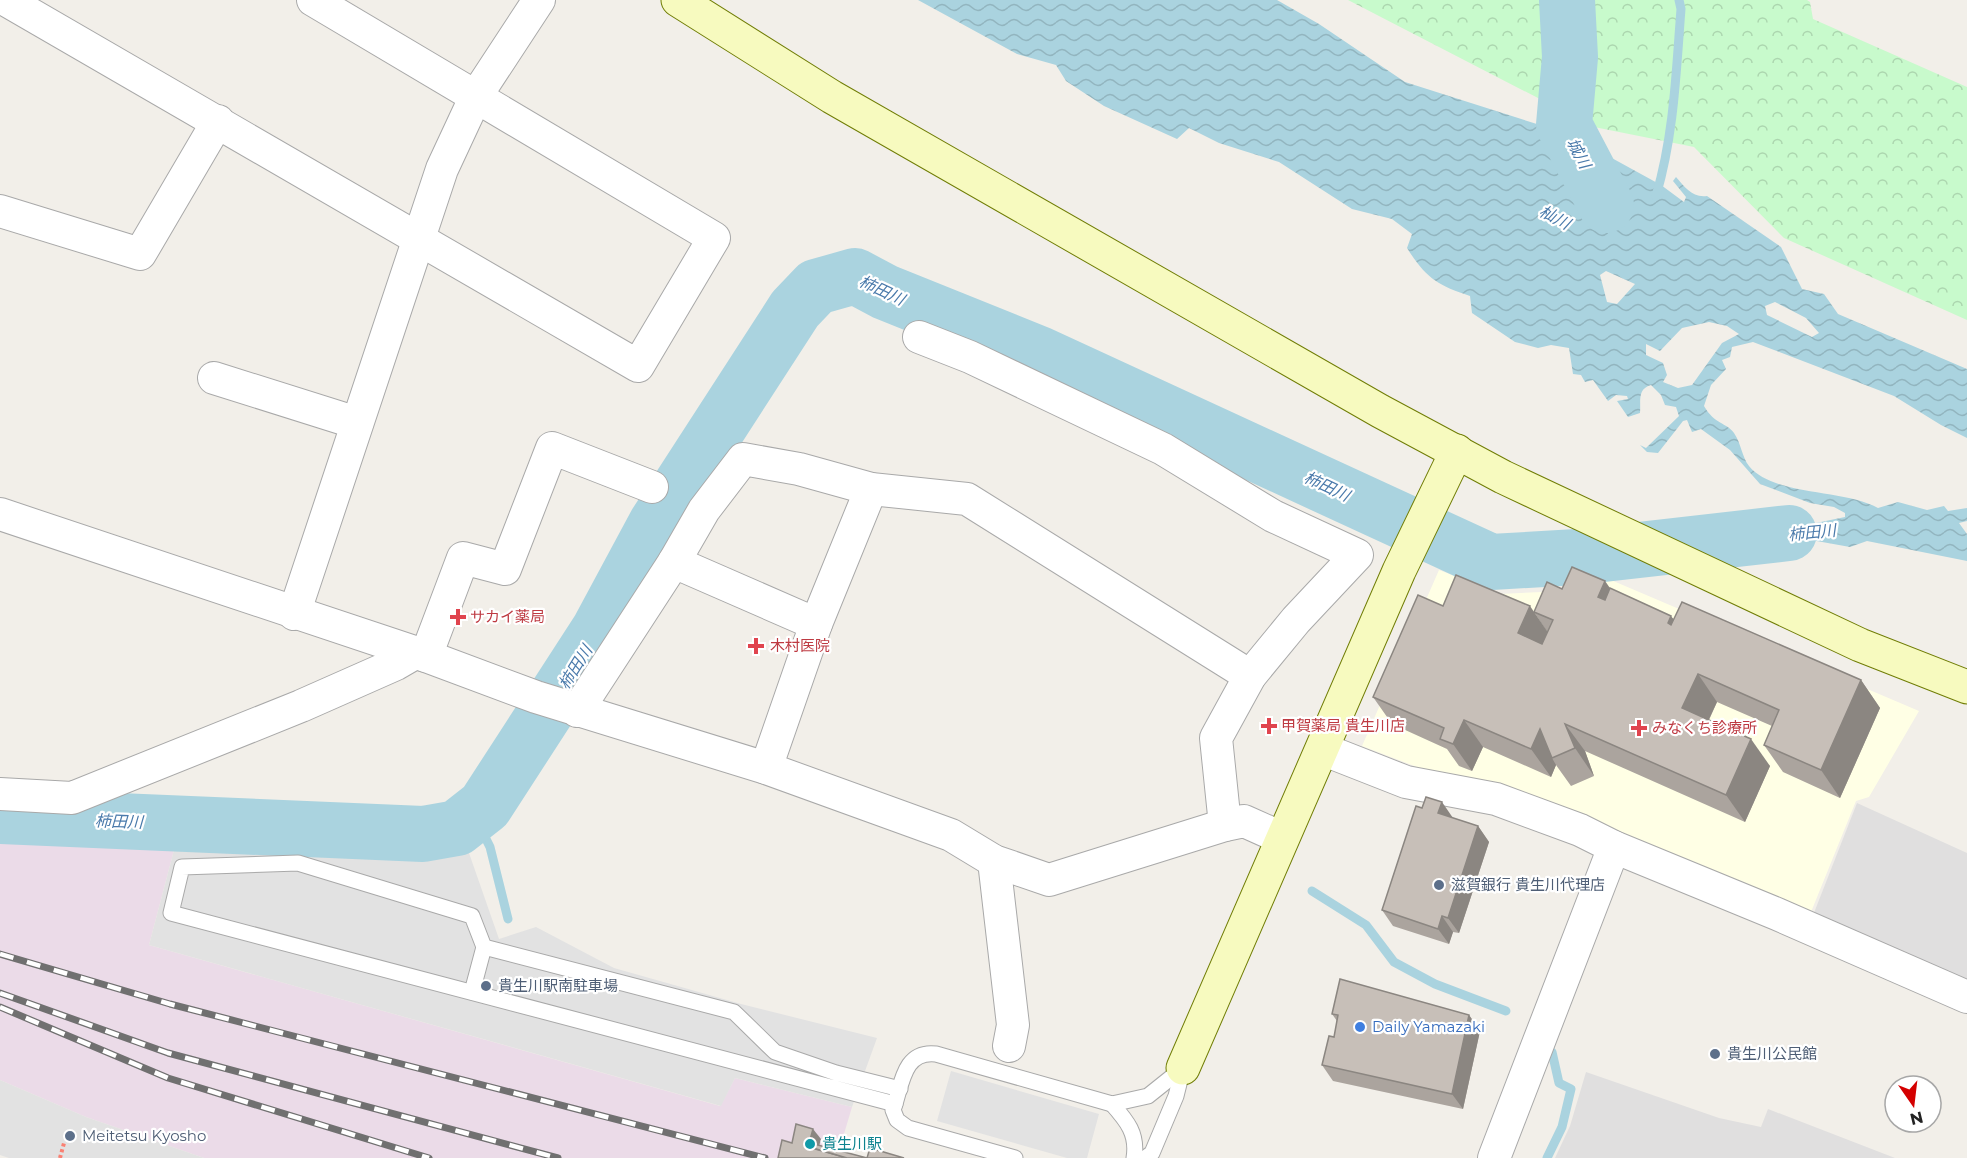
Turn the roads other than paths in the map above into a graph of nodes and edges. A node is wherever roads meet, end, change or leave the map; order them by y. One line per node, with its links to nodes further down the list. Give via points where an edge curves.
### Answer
1 (6, 0): 6 (street)
2 (313, 0): 5 (street)
3 (538, 0): 5 (street)
4 (678, 0): 12 (street, via 832,97 1380,411)
5 (476, 96): 8 (street, via 442,169); 8 (street, via 714,238 638,366)
6 (218, 121): 7 (street, via 140,254); 8 (street)
7 (0, 211)
8 (417, 240): 11 (street)
9 (919, 337): 20 (street, via 970,357 1163,449 1273,516 1357,555)
10 (214, 378): 11 (street)
11 (357, 423): 17 (street)
12 (1457, 451): 21 (street, via 1577,514 1742,591 1860,645); 23 (street)
13 (652, 487): 19 (street, via 552,448 505,569 463,558)
14 (871, 489): 16 (street, via 800,469 743,459 704,510); 18 (street); 20 (street, via 967,499)
15 (0, 514): 17 (street)
16 (674, 562): 18 (street); 22 (street)
17 (294, 614): 19 (street)
18 (816, 624): 24 (street)
19 (420, 654): 22 (street); 25 (street, via 72,798)
20 (1250, 676): 26 (street, via 1216,738)
21 (1967, 687)
22 (558, 705): 24 (street)
23 (1322, 749): 27 (street); 28 (street, via 1406,782 1496,799)
24 (766, 768): 29 (street, via 951,835)
25 (0, 794)
26 (1224, 825): 27 (street, via 1244,821); 29 (street, via 1048,880)
27 (1282, 838): 34 (street)
28 (1614, 847): 32 (street); 41 (street)
29 (994, 861): 33 (street, via 1013,1025)
30 (484, 947): 31 (lane); 31 (lane, via 472,916 298,863 182,867 171,913); 35 (lane, via 734,1012 775,1052)
31 (472, 992): 36 (lane)
32 (1967, 997)
33 (1009, 1046)
34 (1183, 1068): 37 (lane, via 1148,1096); 40 (lane, via 1152,1153)
35 (900, 1089): 36 (lane); 37 (lane, via 908,1064 924,1052)
36 (895, 1104): 38 (lane, via 897,1120 908,1128)
37 (1112, 1104): 39 (lane, via 1132,1129)
38 (1015, 1158)
39 (1134, 1158)
40 (1145, 1158)
41 (1494, 1158)

